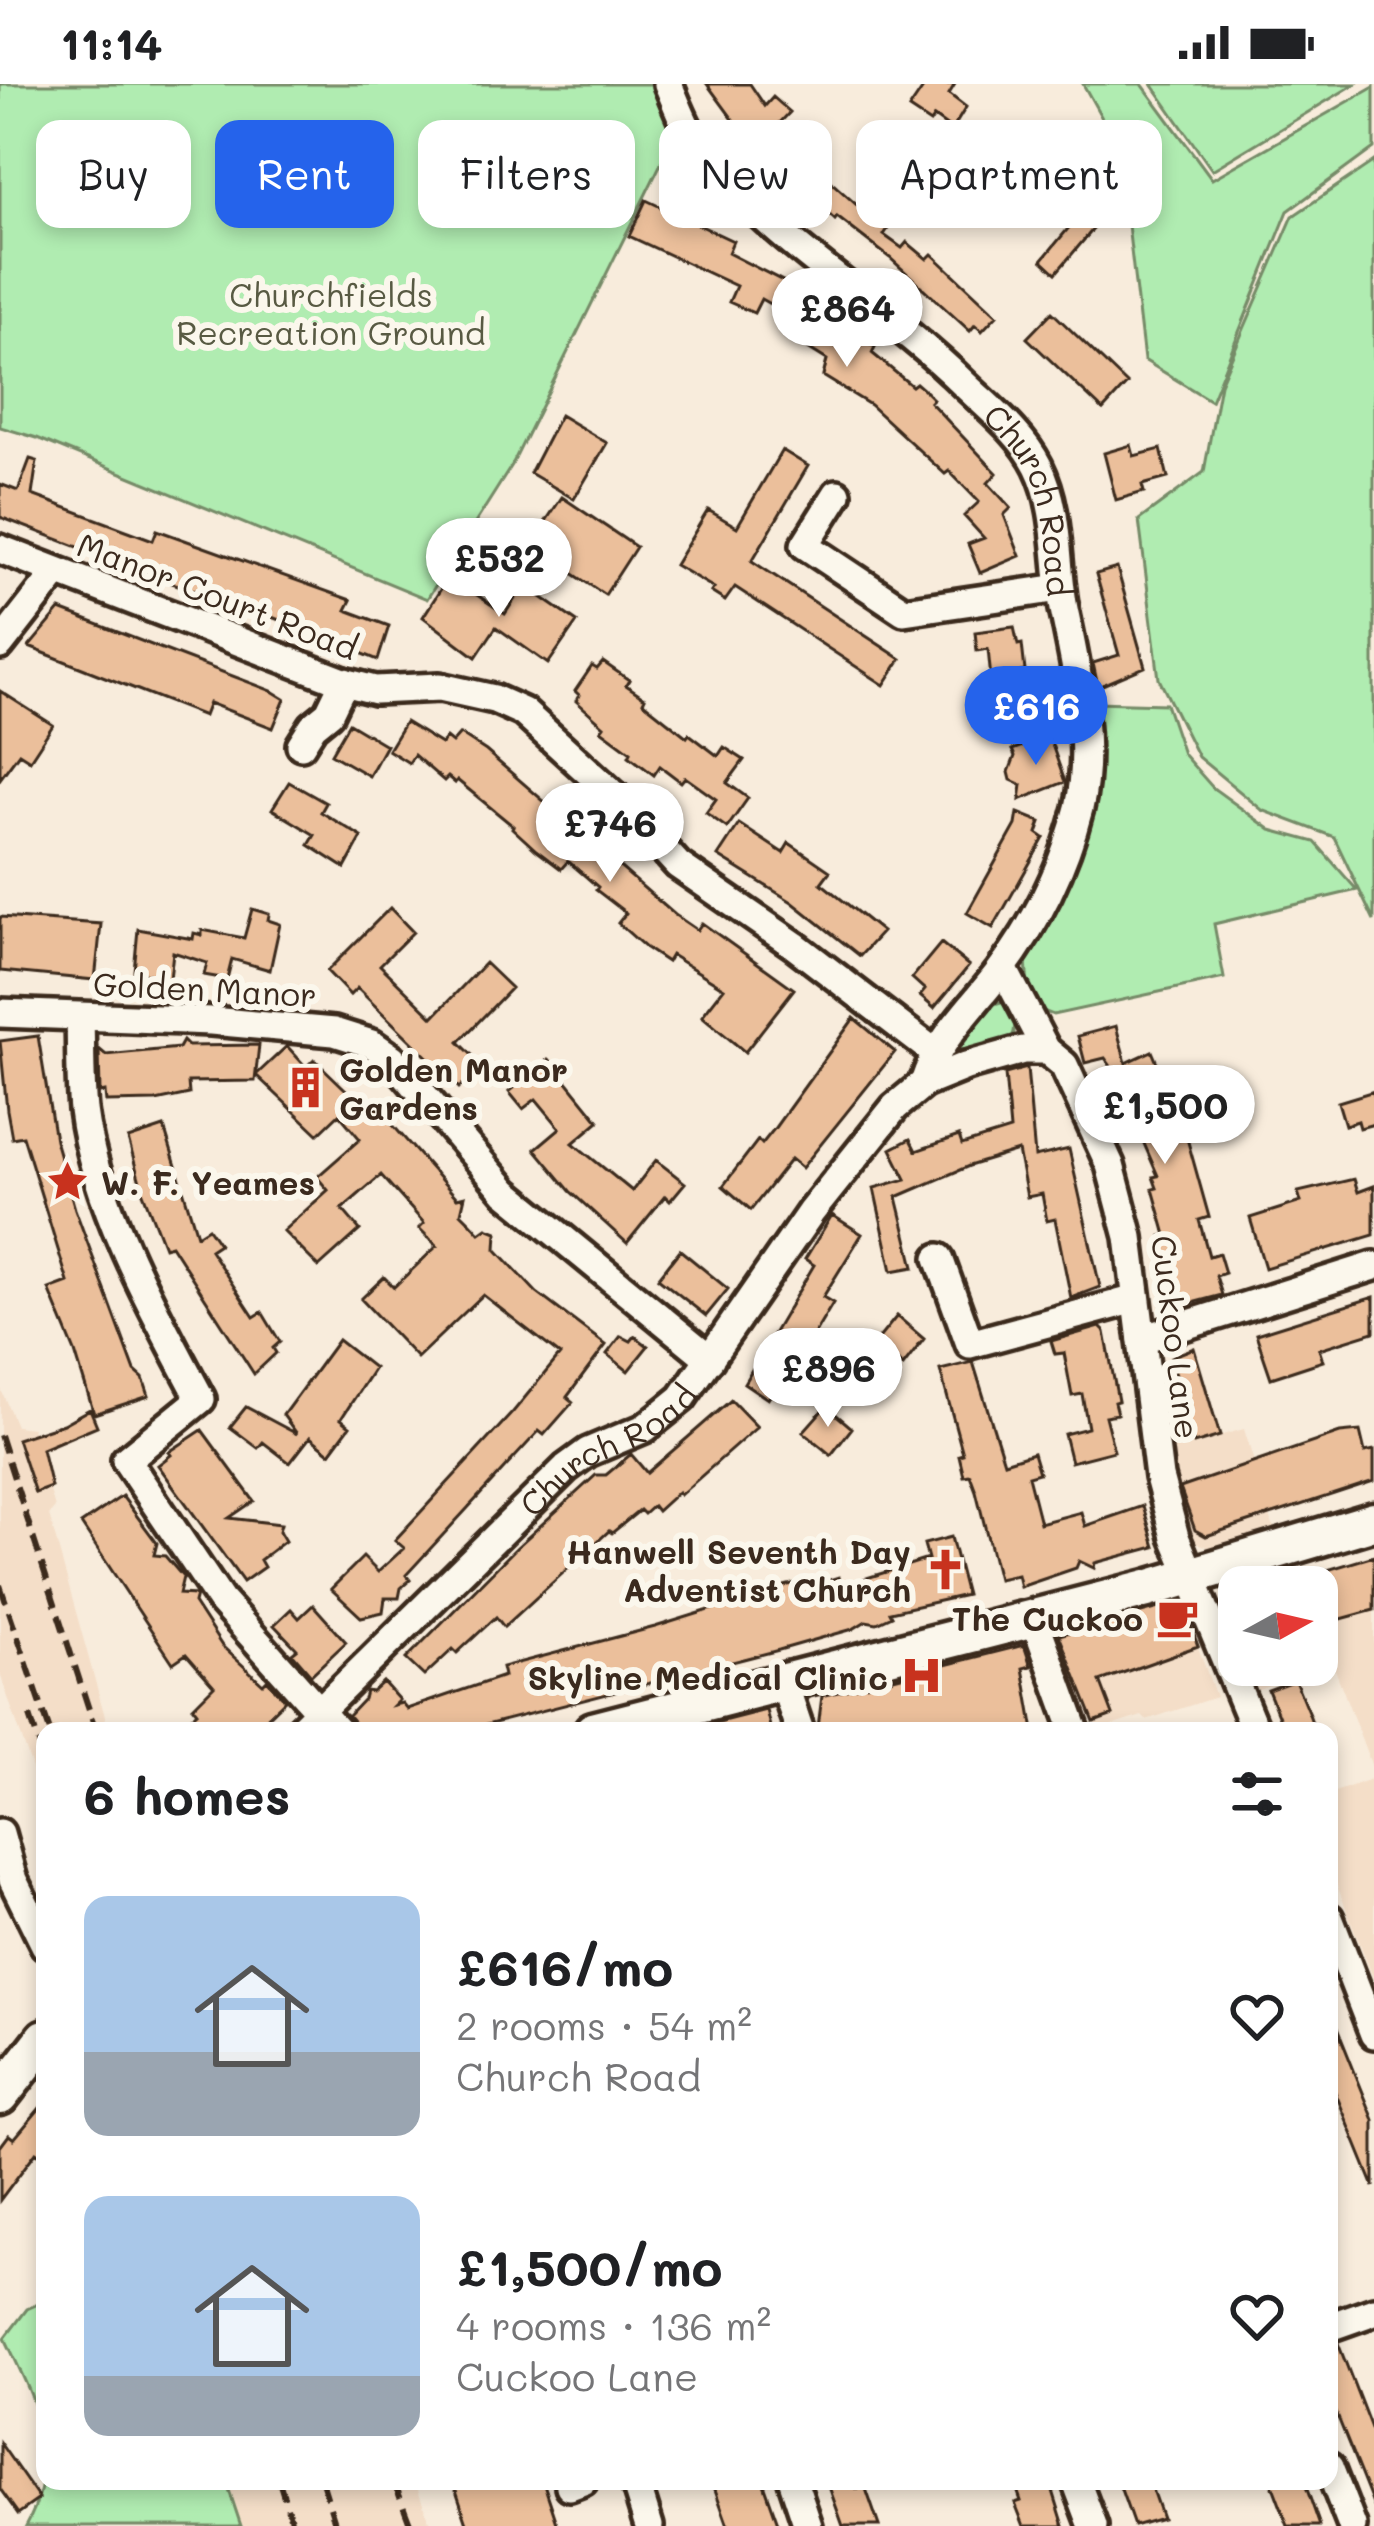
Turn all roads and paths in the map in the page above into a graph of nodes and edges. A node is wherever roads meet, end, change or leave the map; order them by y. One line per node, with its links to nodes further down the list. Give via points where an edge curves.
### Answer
1 (668, 84): 5 (street, Church Road, via 697,147 751,206 927,347 1030,453 1053,509)
2 (837, 494): 5 (street, via 805,545 904,611)
3 (0, 550): 4 (street, Manor Court Road)
4 (57, 572): 6 (street); 7 (street, Manor Court Road)
5 (1060, 588): 9 (street, Church Road, via 1083,728 1080,801 1064,861)
6 (0, 645)
7 (344, 682): 8 (street); 13 (street, Manor Court Road, via 375,690 440,687 523,712 678,865)
8 (301, 745)
9 (1003, 968): 12 (street); 13 (street, Church Road)
10 (0, 1013): 11 (street, Golden Manor)
11 (80, 1018): 19 (street, Golden Manor, via 334,1031 371,1044 392,1058 506,1192); 24 (street, via 83,1112 105,1192 147,1298 201,1399 126,1460 220,1601)
12 (1046, 1050): 14 (street, Church Road, via 1023,1050); 17 (street, Cuckoo Lane, via 1064,1065 1110,1165)
13 (934, 1052): 14 (street, Church Road)
14 (924, 1083): 19 (street, Church Road, via 812,1212)
15 (939, 1258): 17 (street, via 970,1344)
16 (1374, 1266): 18 (street)
17 (1136, 1299): 18 (street, Cuckoo Lane)
18 (1142, 1339): 21 (street, Cuckoo Lane, via 1159,1478)
19 (710, 1359): 25 (street, Church Road, via 667,1414 566,1468)
20 (1374, 1521): 21 (street)
21 (1194, 1576): 22 (street); 29 (street, Cuckoo Lane)
22 (1034, 1618): 23 (street); 28 (street)
23 (783, 1681): 26 (street); 27 (street)
24 (316, 1722)
25 (320, 1722)
26 (626, 1722)
27 (797, 1722)
28 (1072, 1722)
29 (1252, 1722)
30 (0, 1832): 31 (street)
31 (36, 1927)
32 (1338, 1941): 33 (street)
33 (1374, 2034)
34 (36, 2050): 35 (street)
35 (0, 2096)
36 (1374, 2311): 37 (street)
37 (1338, 2324)
38 (637, 2490): 42 (street)
39 (796, 2490): 43 (street)
40 (1079, 2490): 44 (street)
41 (1338, 2490): 45 (street)
42 (650, 2526)
43 (808, 2526)
44 (1093, 2526)
45 (1352, 2526)

